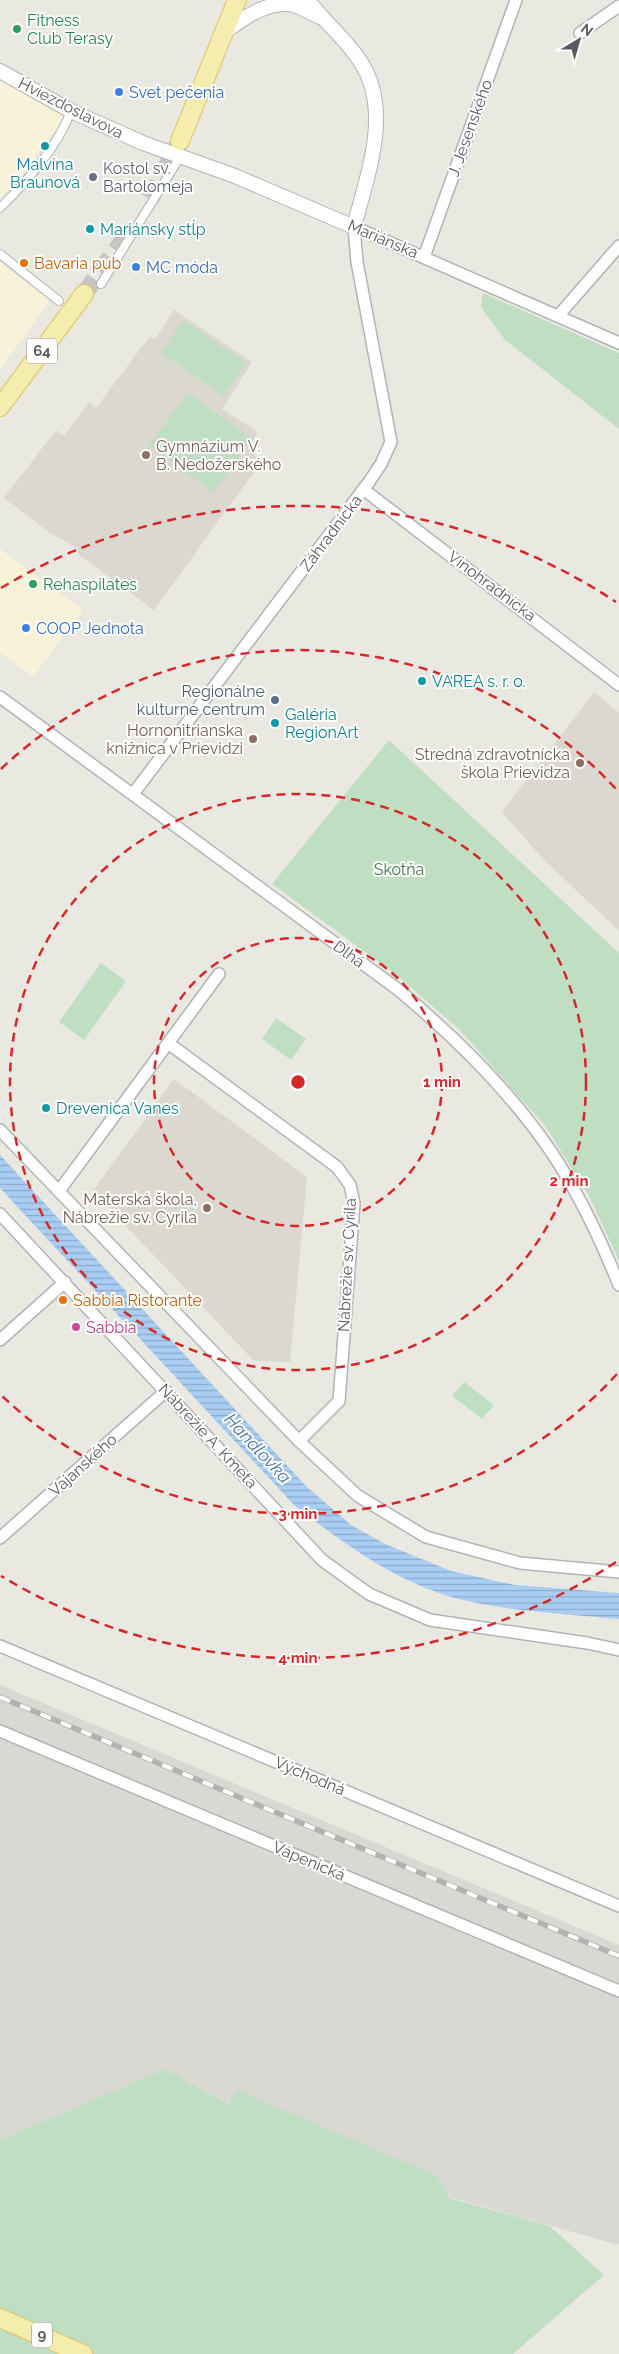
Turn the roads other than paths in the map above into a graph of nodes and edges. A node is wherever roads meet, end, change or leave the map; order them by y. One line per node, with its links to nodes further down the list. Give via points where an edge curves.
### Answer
1 (237, 0): 7 (main road)
2 (248, 0): 7 (main road)
3 (516, 0): 17 (street, J. Jesenského)
4 (307, 1): 6 (street)
5 (619, 6): 8 (street)
6 (322, 18): 7 (street, via 293,5 272,5); 14 (street, via 360,60 376,100 378,117)
7 (228, 25): 12 (main road)
8 (580, 33)
9 (0, 71): 10 (street, Hviezdoslavova)
10 (70, 111): 11 (street, Hviezdoslavova); 13 (street, via 63,132)
11 (143, 143): 12 (street, Mariánska)
12 (180, 149): 14 (street, Mariánska); 18 (street)
13 (0, 208)
14 (354, 227): 17 (street, Mariánska); 24 (street, Záhradnícka, via 357,262 390,442 381,464)
15 (619, 246): 21 (street)
16 (0, 254): 20 (street)
17 (424, 257): 21 (street, Mariánska)
18 (101, 284)
19 (84, 294): 23 (main road, 64)
20 (59, 300)
21 (558, 316): 22 (street, Mariánska)
22 (619, 343)
23 (0, 408)
24 (363, 489): 25 (street, Vinohradnícka); 27 (street, Záhradnícka)
25 (619, 685)
26 (0, 697): 27 (street, Dlhá)
27 (133, 794): 34 (street, Dlhá, via 396,988 451,1036 495,1081 550,1150 589,1218)
28 (219, 974): 29 (street)
29 (168, 1043): 31 (street); 37 (street, Nábrežie sv. Cyrila, via 337,1167 350,1185 354,1203 338,1402)
30 (0, 1130): 31 (street)
31 (59, 1191): 37 (street)
32 (0, 1214): 33 (street, Nábrežie A. Kmeťa)
33 (65, 1282): 35 (street); 36 (street, Nábrežie A. Kmeťa)
34 (619, 1285)
35 (0, 1340)
36 (166, 1391): 38 (street, Vajanského); 41 (street, Nábrežie A. Kmeťa, via 322,1560 369,1594 430,1620)
37 (300, 1441): 39 (street, via 358,1496 426,1537 520,1563)
38 (0, 1538)
39 (619, 1572)
40 (0, 1646): 43 (street, Východná)
41 (619, 1650)
42 (0, 1731): 44 (street, Vápenická)
43 (619, 1906)
44 (619, 1991)
45 (0, 2318): 46 (main road, 9)
46 (83, 2354)

